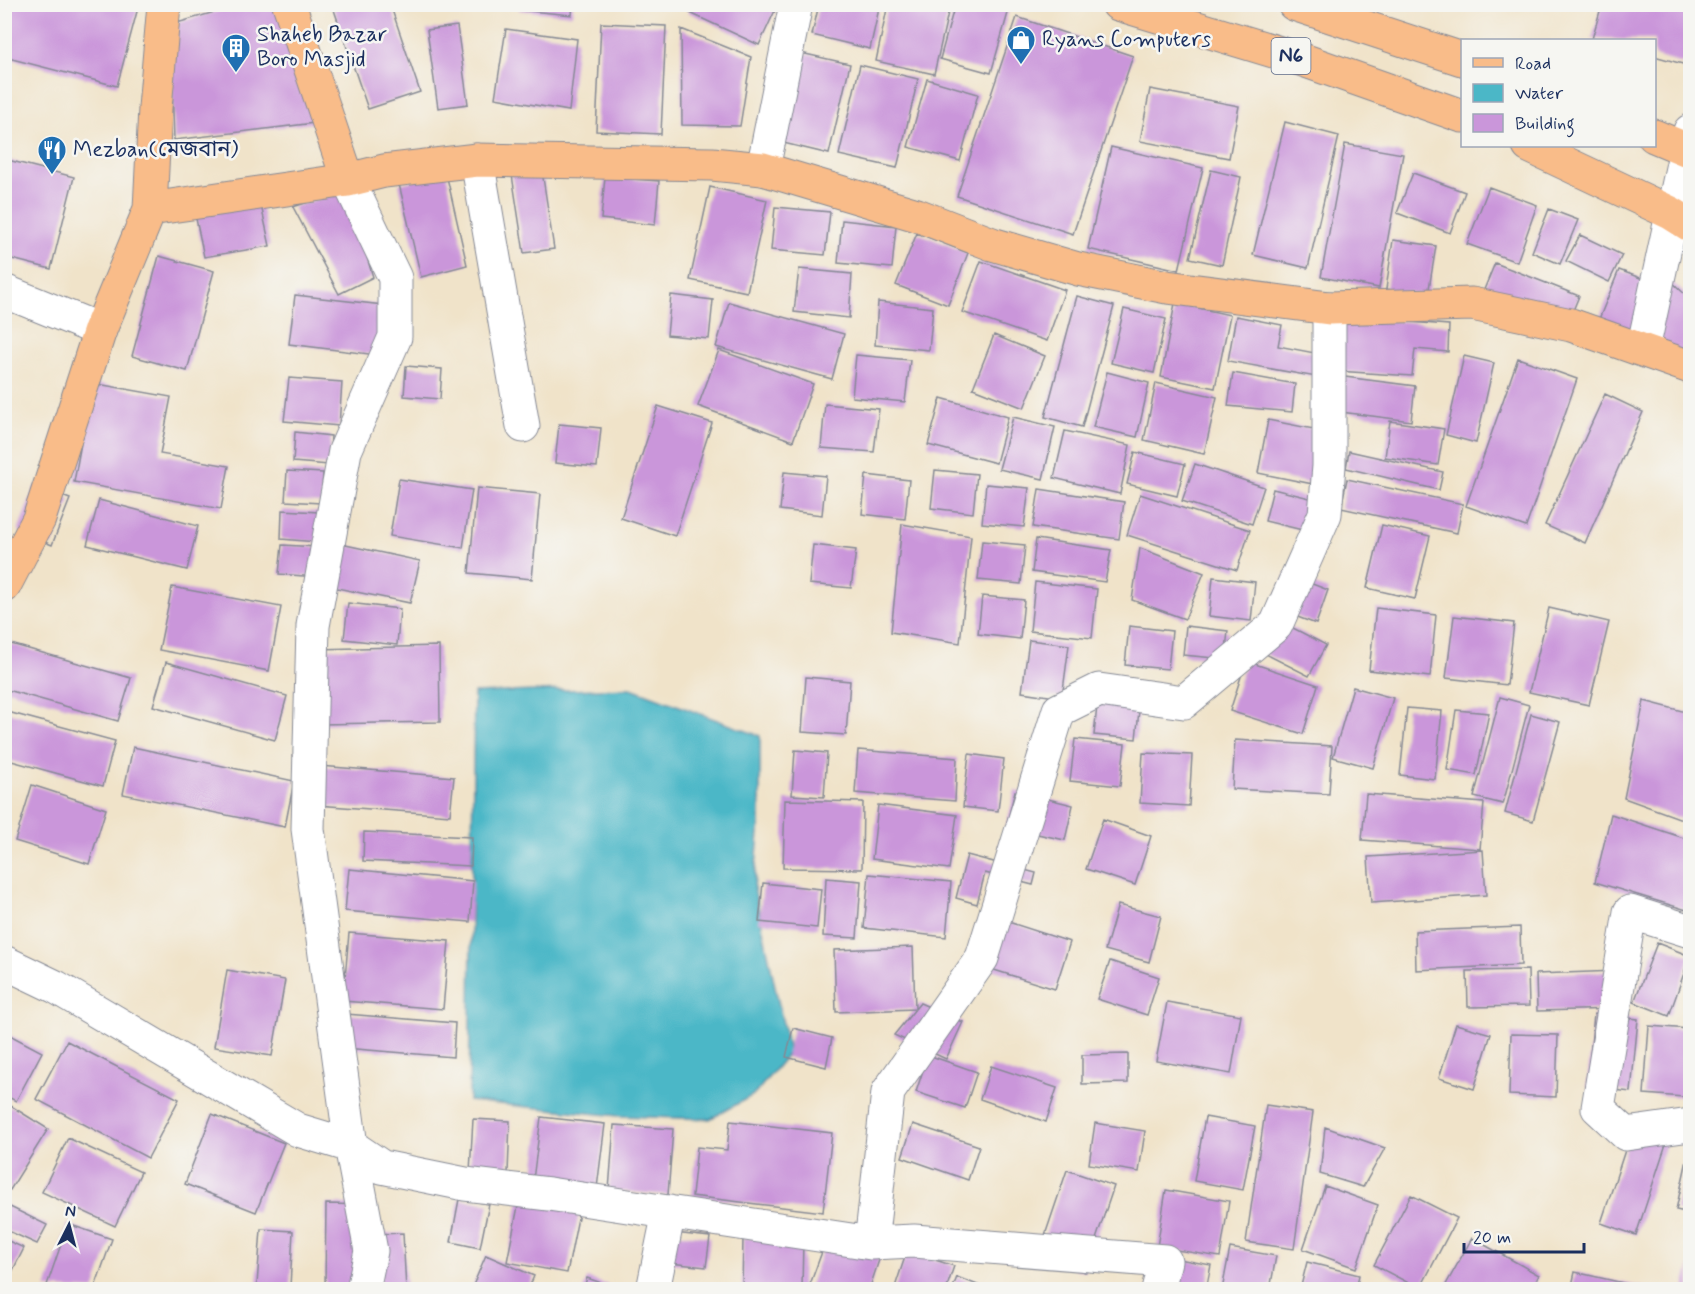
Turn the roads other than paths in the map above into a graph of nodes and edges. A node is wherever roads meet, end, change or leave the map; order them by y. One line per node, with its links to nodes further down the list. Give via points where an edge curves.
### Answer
1 (164, 4): 14 (main road)
2 (289, 4): 13 (main road)
3 (796, 4): 12 (street)
4 (1118, 4): 7 (main road, N6, via 1303,60)
5 (1294, 4): 6 (main road, N6)
6 (1461, 59)
7 (1461, 116)
8 (1656, 136): 9 (main road)
9 (1690, 144): 15 (street)
10 (1531, 147): 15 (main road)
11 (477, 160): 12 (main road, via 712,164); 13 (main road, via 384,171); 21 (street)
12 (763, 169): 17 (main road, via 1078,269 1167,287)
13 (348, 180): 14 (main road); 26 (street, via 395,278 395,337 345,451 313,626 308,829)
14 (150, 209): 18 (main road)
15 (1681, 219): 19 (street)
16 (4, 291): 18 (street)
17 (1329, 308): 19 (main road, via 1472,304 1571,325); 28 (street, via 1329,466 1325,514 1276,625 1184,702 1099,690 1059,710 982,958 888,1092)
18 (100, 330): 22 (main road, via 39,519)
19 (1643, 349): 20 (main road)
20 (1690, 367)
21 (523, 426)
22 (5, 583)
23 (1690, 931): 25 (street, via 1630,912 1598,1108 1626,1134)
24 (4, 962): 26 (street, via 56,987 298,1130)
25 (1690, 1125)
26 (351, 1146): 27 (street, via 382,1167 455,1182); 30 (street, via 371,1251)
27 (669, 1212): 28 (street); 31 (street)
28 (871, 1243): 29 (street, via 914,1241)
29 (1164, 1280)
30 (363, 1290)
31 (653, 1290)

